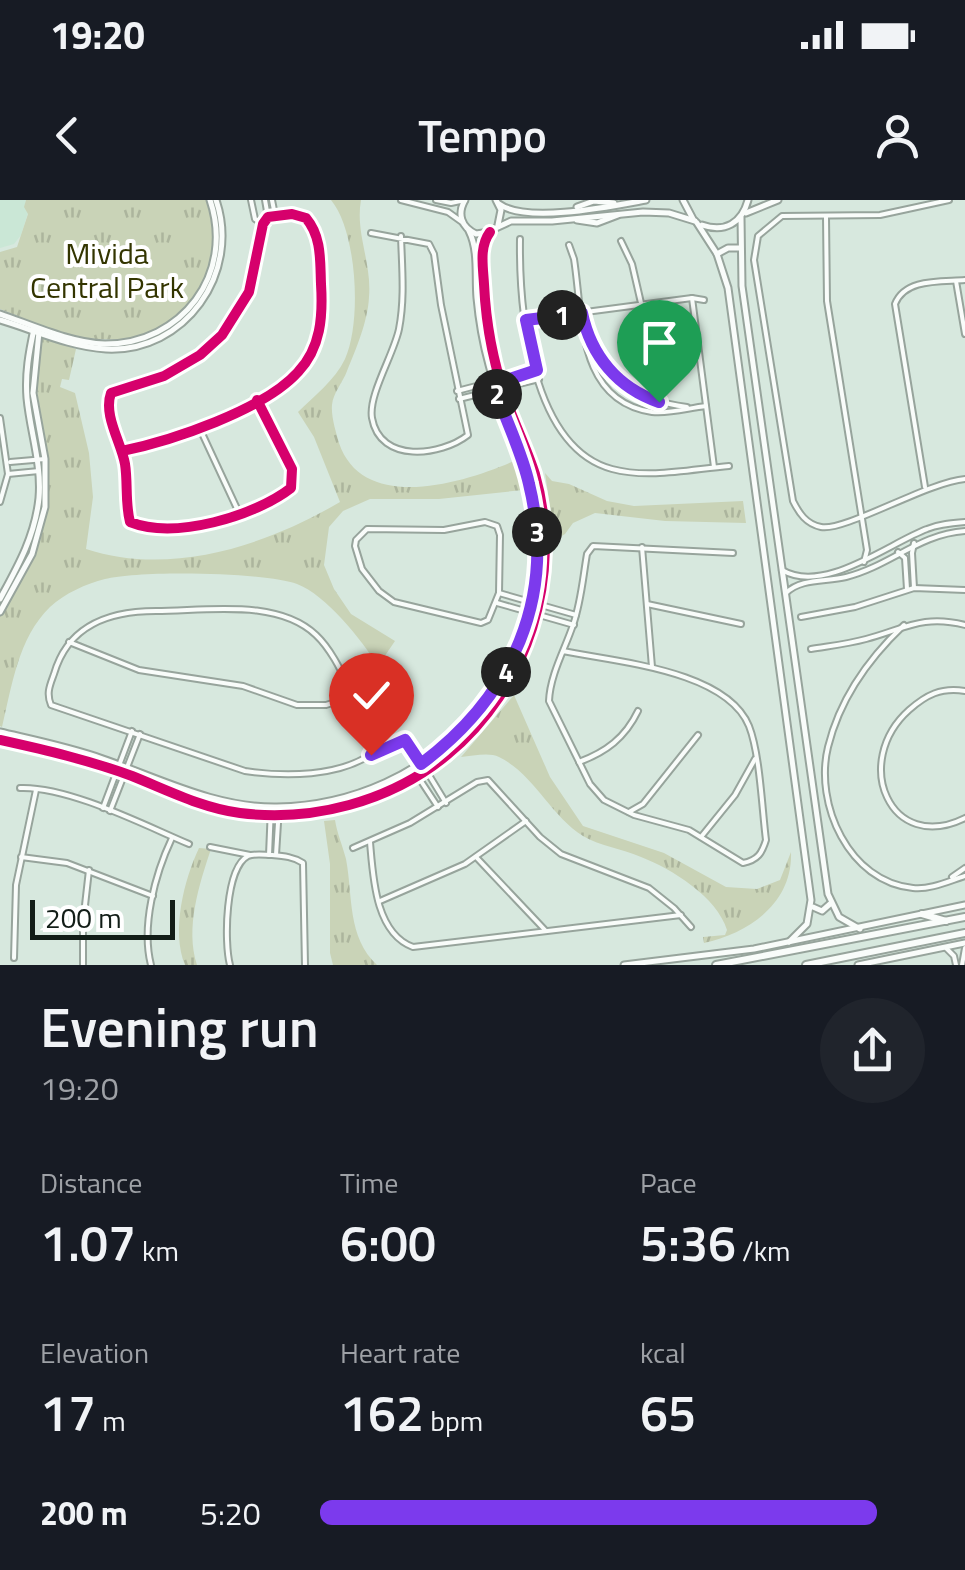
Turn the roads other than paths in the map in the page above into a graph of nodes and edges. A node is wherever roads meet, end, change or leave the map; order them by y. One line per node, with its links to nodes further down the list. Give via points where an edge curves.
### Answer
1 (213, 200): 42 (street, via 222,228 219,268 202,302 174,330 145,344 109,349)
2 (251, 200): 23 (street, via 256,222)
3 (268, 200): 18 (street)
4 (401, 200): 24 (street, via 448,212)
5 (436, 200): 6 (street)
6 (465, 200): 24 (street, via 460,212)
7 (646, 200): 13 (street)
8 (684, 200): 22 (street)
9 (748, 200): 19 (street)
10 (778, 200): 19 (street)
11 (948, 200): 20 (street, via 880,215)
12 (498, 202): 15 (street, via 510,211); 25 (street, via 502,216)
13 (617, 204): 14 (street); 15 (street, via 594,201)
14 (608, 205): 15 (street); 17 (street)
15 (576, 209): 21 (street)
16 (619, 214): 17 (street); 21 (street, via 597,223); 22 (street, via 656,212)
17 (610, 215): 21 (street)
18 (272, 216): 23 (street); 49 (street, via 292,214 314,227 323,310 318,337 298,373)
19 (742, 216): 22 (street, via 725,228); 31 (street)
20 (826, 217): 65 (street, via 828,301); 65 (street, via 773,221 758,236 754,260 792,501 822,528)
21 (577, 218): 25 (street, via 510,220)
22 (696, 222): 32 (street)
23 (263, 224): 54 (street, via 249,292 222,335 164,376 111,393 110,416)
24 (467, 228): 25 (street); 46 (street, via 475,246 480,324)
25 (493, 230): 46 (street, via 483,246)
26 (371, 233): 27 (street)
27 (401, 236): 47 (street, via 433,249); 48 (street, via 404,304 372,417 393,447 428,452 468,435)
28 (520, 239): 40 (street)
29 (621, 241): 37 (street)
30 (568, 246): 38 (street)
31 (740, 248): 32 (street); 73 (street)
32 (717, 254): 139 (street, via 728,288)
33 (956, 280): 34 (street); 43 (street); 62 (street, via 911,286 895,304)
34 (965, 280)
35 (692, 298): 36 (street); 37 (street); 50 (street)
36 (704, 300)
37 (641, 305): 38 (street)
38 (582, 313): 40 (street); 41 (street)
39 (0, 317): 42 (street)
40 (526, 320): 44 (street)
41 (584, 321): 51 (street, via 600,358 628,388); 51 (street, via 591,366 613,395 650,412)
42 (37, 329): 55 (street, via 27,394)
43 (965, 334)
44 (537, 370): 45 (street); 46 (street)
45 (539, 379): 46 (street); 58 (street, via 561,432 593,461 636,472)
46 (498, 386): 47 (street); 48 (street); 82 (street, via 533,500)
47 (457, 391): 48 (street)
48 (459, 399)
49 (257, 400): 53 (street); 64 (street, via 294,483)
50 (706, 406): 51 (street); 58 (street)
51 (692, 408)
52 (0, 418): 56 (street)
53 (200, 429): 54 (street); 64 (street)
54 (122, 451): 64 (street, via 130,522 159,528)
55 (41, 460): 56 (street); 59 (street)
56 (8, 462): 60 (street)
57 (728, 466): 58 (street)
58 (714, 467)
59 (42, 471): 60 (street); 80 (street, via 33,531); 84 (street, via 40,531)
60 (8, 474): 63 (street)
61 (965, 479): 62 (street)
62 (925, 489): 65 (street)
63 (0, 502)
64 (240, 515)
65 (861, 516): 72 (street)
66 (965, 522): 72 (street, via 926,529)
67 (965, 530): 68 (street)
68 (914, 543): 70 (street); 76 (street)
69 (642, 547): 71 (street); 83 (street); 86 (street, via 593,546)
70 (898, 552): 75 (street, via 852,575); 76 (street)
71 (733, 554)
72 (864, 562): 74 (street)
73 (782, 570): 74 (street); 79 (street)
74 (811, 574): 75 (street)
75 (812, 582): 79 (street)
76 (911, 588): 77 (street); 87 (street)
77 (965, 590)
78 (500, 593): 81 (street); 81 (street, via 500,534 492,523 368,529 356,540 362,569 394,602 474,624 488,620); 82 (street)
79 (786, 593): 138 (street)
80 (0, 599)
81 (497, 603): 85 (street)
82 (535, 604): 85 (street); 86 (street)
83 (647, 604): 88 (street); 95 (street)
84 (0, 612)
85 (533, 613): 89 (street); 107 (street, via 494,692)
86 (576, 615): 89 (street)
87 (800, 616)
88 (741, 624)
89 (574, 625): 94 (street)
90 (904, 625): 91 (street); 93 (street); 135 (street, via 846,698 827,752 828,802 844,842 867,869 911,888)
91 (965, 626)
92 (68, 642): 97 (street, via 126,666 232,684 297,705 326,706); 97 (street, via 121,612 267,612 317,636); 99 (street, via 48,690 51,705)
93 (811, 649)
94 (564, 651): 95 (street); 106 (street, via 550,701)
95 (652, 669): 105 (street, via 708,687 730,702 751,730)
96 (965, 691): 120 (street, via 939,690 911,708 884,742 880,764 882,786 902,816 928,826)
97 (354, 696): 104 (street)
98 (638, 711): 106 (street, via 616,742)
99 (132, 731): 101 (street); 108 (street)
100 (0, 732): 108 (street)
101 (140, 734): 104 (street, via 266,774 328,770); 108 (street)
102 (698, 735): 112 (street)
103 (0, 740): 108 (street)
104 (373, 753): 107 (street, via 405,740)
105 (755, 760): 123 (street); 123 (street, via 766,840 762,854 743,862)
106 (579, 762): 118 (street, via 597,794)
107 (423, 767): 109 (street); 113 (street)
108 (122, 769): 114 (street); 116 (street); 117 (street)
109 (415, 772): 115 (street); 117 (street, via 356,795)
110 (20, 788): 111 (street)
111 (36, 789): 114 (street); 130 (street)
112 (646, 800): 118 (street); 119 (street)
113 (446, 802): 115 (street); 121 (street, via 488,780)
114 (103, 808): 116 (street)
115 (438, 808): 124 (street)
116 (110, 811): 122 (street)
117 (275, 811): 129 (street)
118 (629, 812): 119 (street)
119 (646, 818): 123 (street)
120 (965, 818)
121 (526, 820): 131 (street); 142 (street, via 561,854 640,884)
122 (172, 836): 125 (street); 136 (street)
123 (701, 837)
124 (370, 840): 127 (street); 137 (street)
125 (189, 844)
126 (210, 847): 128 (street)
127 (352, 848)
128 (250, 855): 129 (street); 155 (street, via 236,876 226,917)
129 (272, 855): 156 (street, via 297,858 304,867)
130 (21, 857): 133 (street); 152 (street)
131 (476, 857): 137 (street); 147 (street)
132 (965, 868): 135 (street)
133 (89, 870): 136 (street); 153 (street)
134 (965, 876): 135 (street)
135 (946, 882)
136 (153, 896): 154 (street)
137 (380, 901): 147 (street, via 388,927 413,946)
138 (830, 904): 139 (street, via 820,911); 146 (street)
139 (811, 905): 149 (street, via 804,929)
140 (965, 905): 141 (street)
141 (922, 914): 144 (main road); 146 (street)
142 (682, 915): 145 (street); 147 (street)
143 (965, 917): 144 (main road)
144 (947, 921): 158 (main road)
145 (691, 927)
146 (860, 929): 149 (street)
147 (546, 932)
148 (965, 932): 159 (main road)
149 (790, 942): 157 (street)
150 (965, 946): 151 (street); 161 (street)
151 (946, 948): 160 (street); 161 (street)
152 (14, 958)
153 (83, 965)
154 (151, 965)
155 (230, 965)
156 (306, 965)
157 (624, 965)
158 (716, 965)
159 (806, 965)
160 (858, 965)
161 (959, 965)

